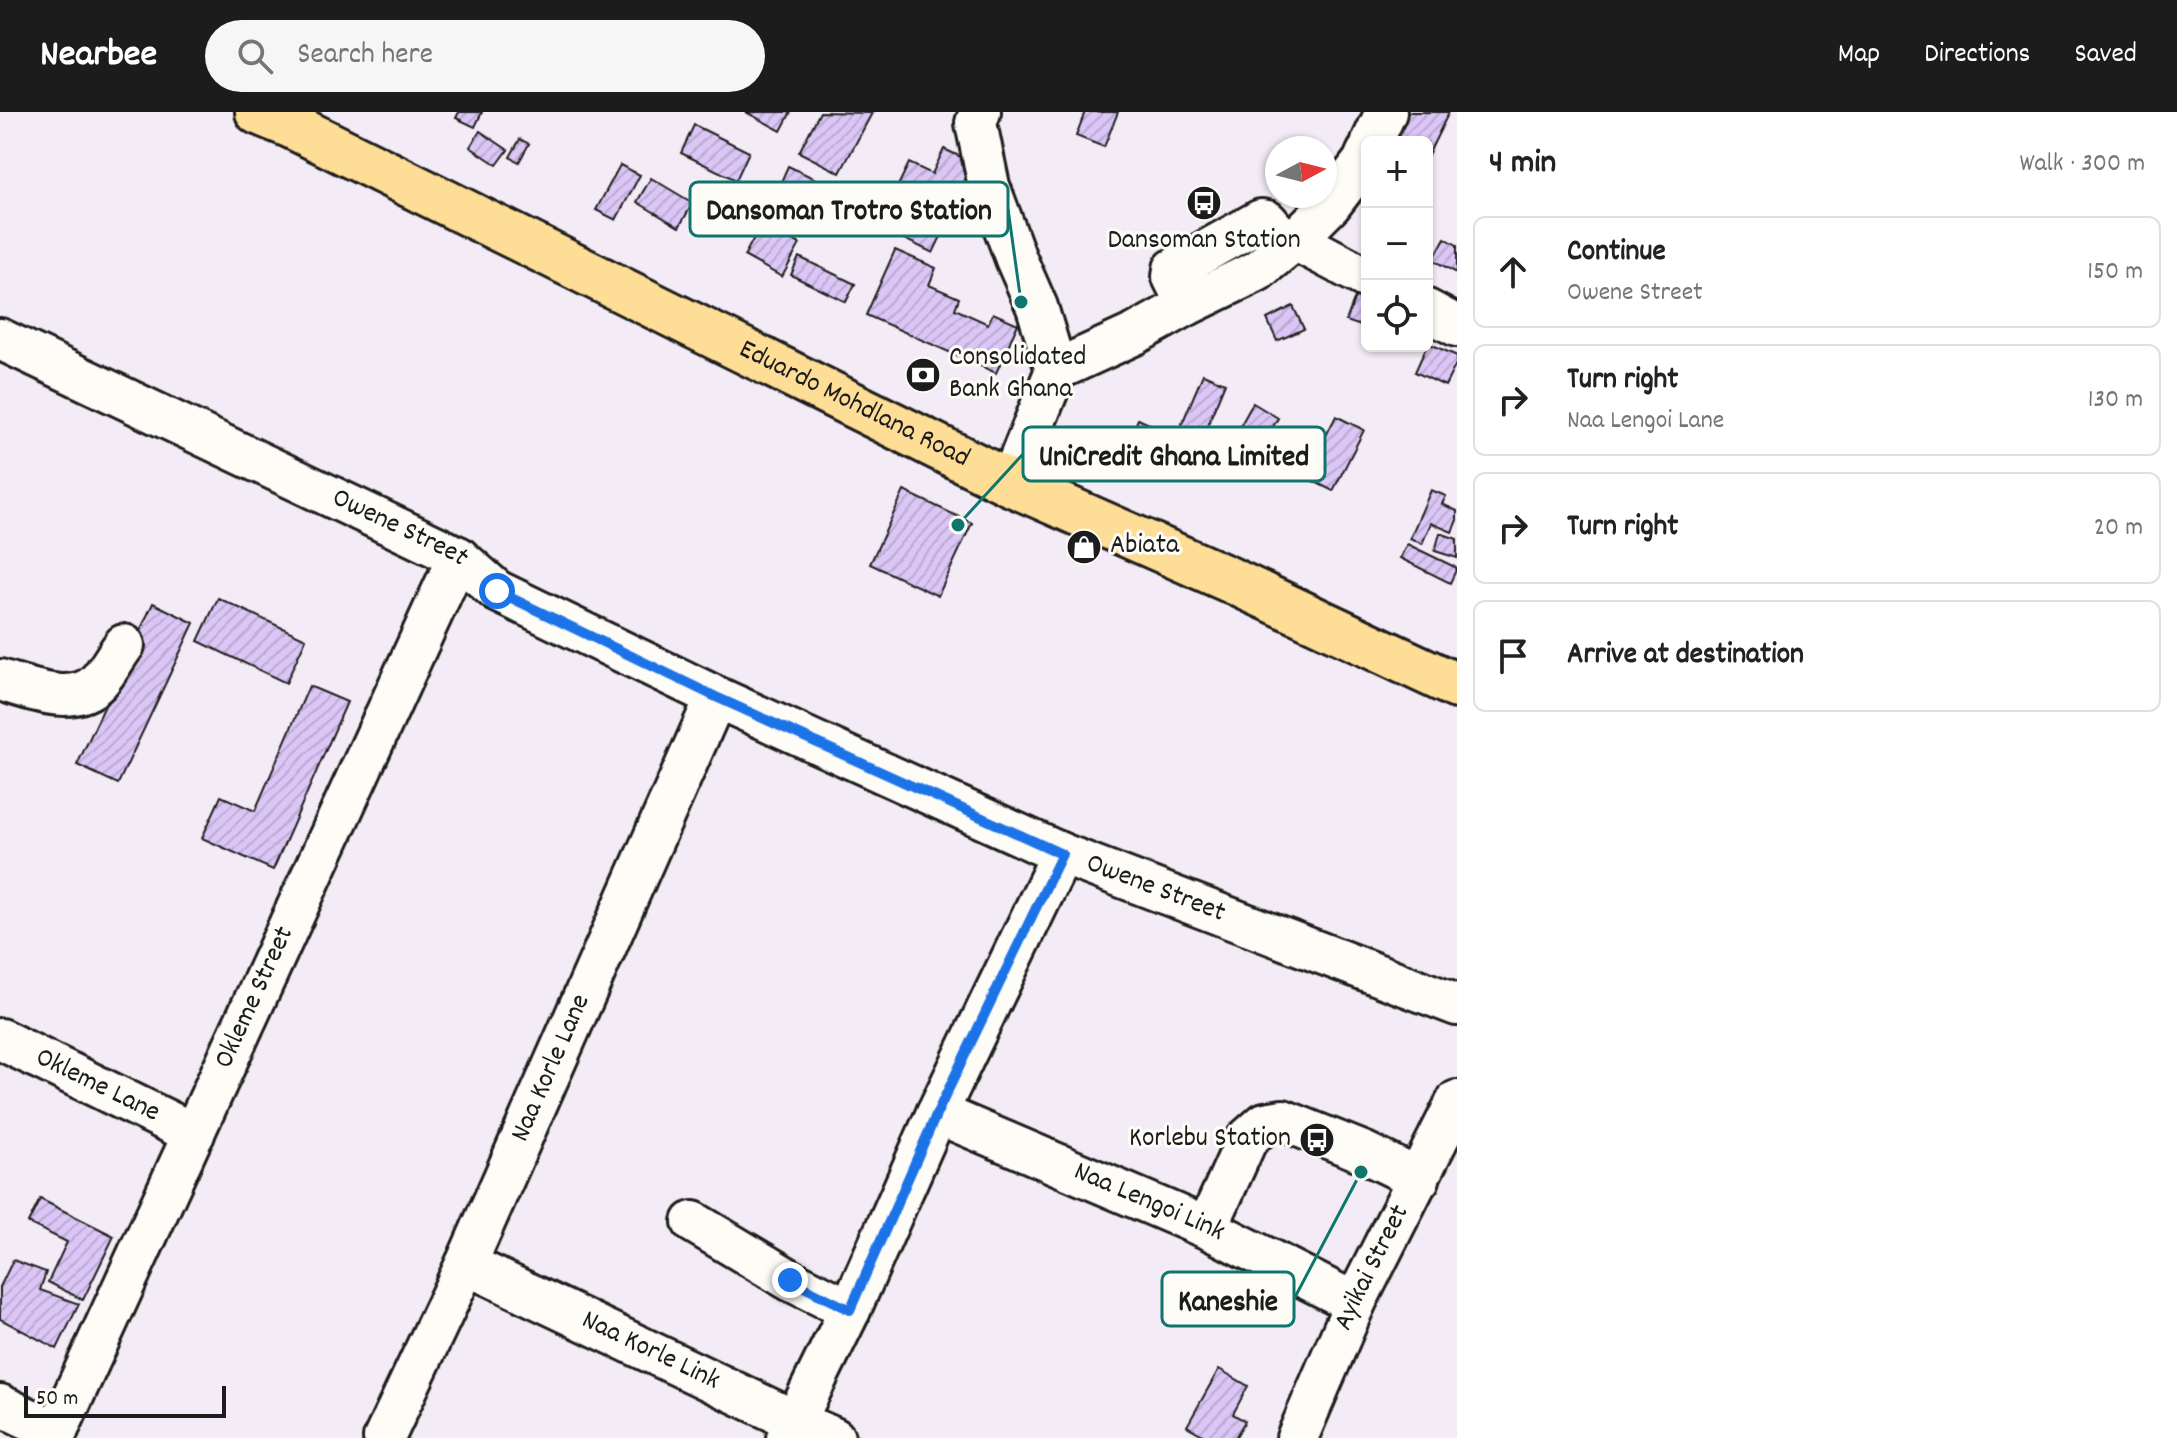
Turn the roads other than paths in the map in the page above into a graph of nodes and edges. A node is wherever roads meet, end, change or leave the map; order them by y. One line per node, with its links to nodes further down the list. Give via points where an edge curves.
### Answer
1 (1386, 112): 4 (street)
2 (281, 116): 12 (main road, Eduardo Mohdlana Road)
3 (968, 116): 11 (street)
4 (1375, 136)
5 (1361, 165): 6 (street)
6 (1292, 243): 7 (street); 11 (street, via 1257,271)
7 (1361, 275)
8 (1433, 313): 9 (street)
9 (1457, 326)
10 (0, 339): 13 (street, Owene Street)
11 (1056, 370): 12 (street)
12 (1010, 483): 16 (main road, Eduardo Mohdlana Road)
13 (458, 557): 17 (street, Owene Street, via 497,591); 23 (street, Okleme Street)
14 (124, 645): 15 (street, via 96,684 80,692 47,693)
15 (0, 680)
16 (1457, 686)
17 (716, 697): 18 (street, Owene Street); 27 (street, Naa Korle Lane)
18 (1062, 854): 19 (street, Owene Street); 22 (street)
19 (1457, 1005)
20 (0, 1039): 23 (street, Okleme Lane)
21 (1457, 1101): 24 (street, Ayikai Street)
22 (937, 1113): 26 (street, Naa Lengoi Link); 29 (street)
23 (194, 1134): 32 (street, Okleme Street)
24 (1419, 1179): 26 (street, via 1283,1120 1265,1123 1247,1139); 28 (street, Ayikai Street)
25 (693, 1222): 29 (street)
26 (1207, 1228): 28 (street, Naa Lengoi Link)
27 (466, 1264): 31 (street, Naa Korle Link); 33 (street, Naa Korle Lane)
28 (1355, 1303): 35 (street, Ayikai Street)
29 (850, 1310): 31 (street)
30 (0, 1405): 32 (street)
31 (791, 1430): 34 (street, Naa Korle Link)
32 (55, 1435)
33 (384, 1438)
34 (834, 1438)
35 (1297, 1438)

